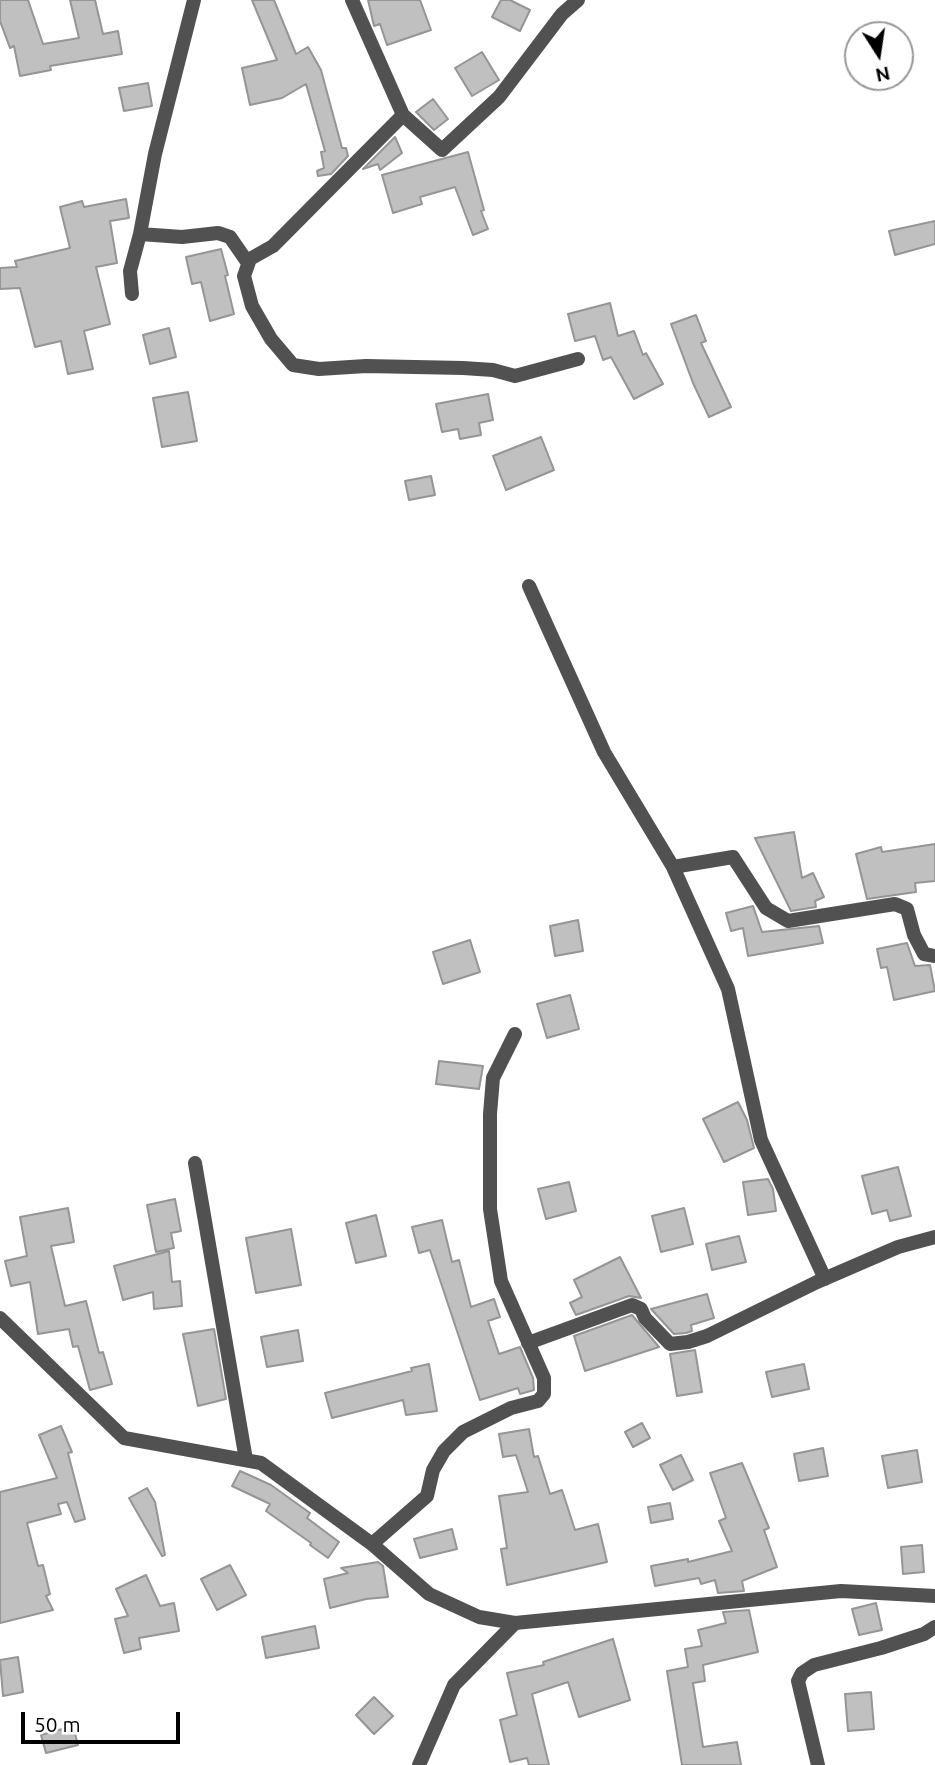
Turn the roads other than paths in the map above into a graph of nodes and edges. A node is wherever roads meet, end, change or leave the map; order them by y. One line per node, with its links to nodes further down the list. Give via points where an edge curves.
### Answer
1 (194, 0): 5 (street)
2 (352, 0): 4 (street)
3 (578, 0): 4 (street, via 562,14 499,97 443,150)
4 (403, 114): 6 (street, via 273,246)
5 (140, 234): 6 (street, via 181,237 218,233 230,237); 7 (street, via 130,271)
6 (248, 263): 8 (street, via 244,276 252,306 293,365 319,369 437,367 515,376)
7 (132, 294)
8 (578, 359)
9 (529, 586): 10 (street, via 604,752)
10 (673, 867): 11 (street, via 733,857 766,908 788,921 895,904 907,909 924,954); 15 (street, via 728,989 761,1140)
11 (935, 956)
12 (515, 1034): 17 (street, via 493,1078 490,1209 501,1281)
13 (195, 1163): 18 (street)
14 (935, 1237): 15 (street, via 898,1247)
15 (825, 1279): 17 (street, via 688,1342 670,1344 641,1309 632,1305)
16 (0, 1318): 18 (street, via 124,1438)
17 (528, 1343): 19 (street, via 544,1378 544,1394 538,1401 511,1408 463,1432 433,1470 427,1496)
18 (246, 1460): 19 (street, via 261,1463)
19 (372, 1544): 21 (street, via 429,1594 479,1617)
20 (935, 1596): 21 (street, via 841,1591)
21 (515, 1623): 23 (street, via 454,1685)
22 (935, 1627): 24 (street, via 881,1648 814,1665 802,1673 798,1681)
23 (419, 1765)
24 (818, 1765)

